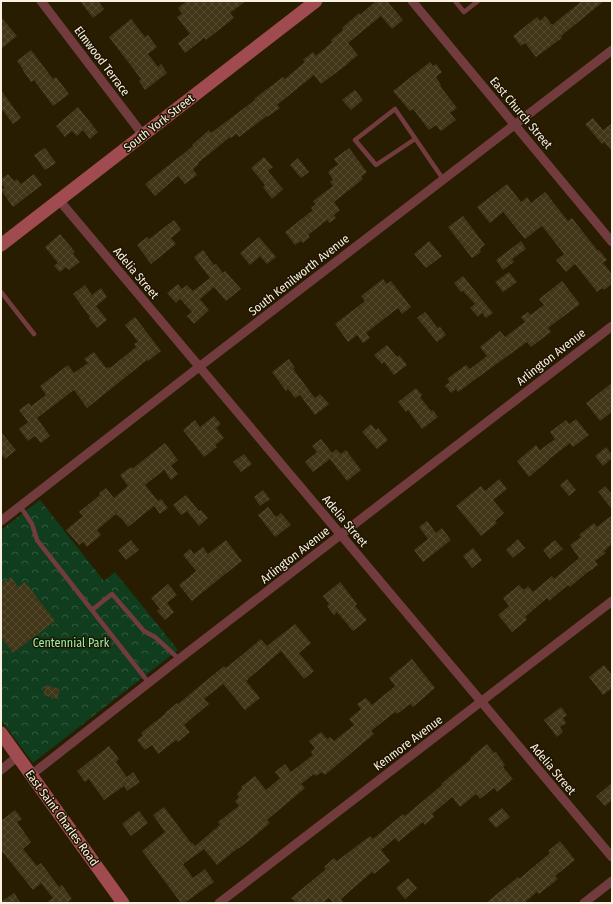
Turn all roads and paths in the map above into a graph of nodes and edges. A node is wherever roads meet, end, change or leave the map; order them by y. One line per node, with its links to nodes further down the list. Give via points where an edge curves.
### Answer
1 (41, 1): 8 (street, Elmwood Terrace)
2 (316, 1): 8 (main road, South York Street)
3 (412, 1): 7 (street, East Church Street)
4 (455, 1): 5 (lane, via 464,12)
5 (478, 1)
6 (612, 50): 7 (street, South Kenilworth Avenue)
7 (514, 124): 10 (street, South Kenilworth Avenue); 12 (street, East Church Street)
8 (144, 135): 11 (main road, South York Street)
9 (415, 138): 9 (lane, via 395,109 355,140 376,165); 10 (lane)
10 (443, 179): 17 (street, South Kenilworth Avenue)
11 (59, 200): 13 (main road, South York Street); 17 (street, Adelia Street)
12 (612, 242)
13 (1, 245)
14 (1, 292): 16 (lane)
15 (612, 326): 20 (street, Arlington Avenue)
16 (34, 334)
17 (199, 367): 18 (street, South Kenilworth Avenue); 20 (street, Adelia Street)
18 (20, 506): 19 (street, South Kenilworth Avenue); 22 (lane, via 32,524 37,540)
19 (1, 521)
20 (341, 535): 23 (street, Arlington Avenue); 25 (street, Adelia Street)
21 (612, 602): 25 (street, Kenmore Avenue)
22 (92, 610): 23 (lane, via 112,594 144,631 155,636); 24 (lane)
23 (179, 659): 24 (street, Arlington Avenue)
24 (149, 683): 29 (street, Arlington Avenue)
25 (482, 702): 30 (street, Adelia Street); 33 (street, Kenmore Avenue)
26 (1, 733): 27 (main road, East Saint Charles Road)
27 (18, 756): 28 (street); 29 (main road, East Saint Charles Road)
28 (1, 770)
29 (31, 775): 32 (main road, East Saint Charles Road)
30 (612, 858)
31 (612, 881): 34 (street)
32 (123, 903)
33 (219, 903)
34 (584, 903)

